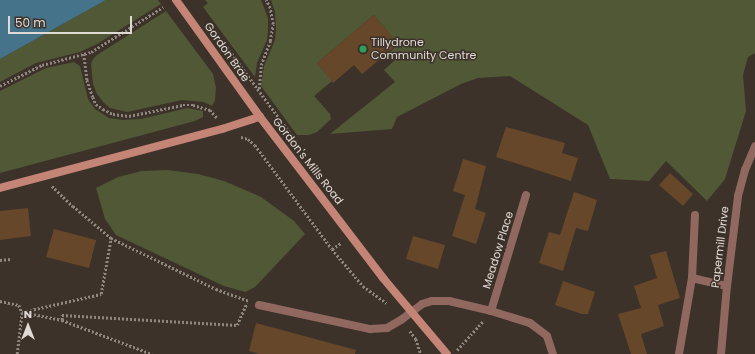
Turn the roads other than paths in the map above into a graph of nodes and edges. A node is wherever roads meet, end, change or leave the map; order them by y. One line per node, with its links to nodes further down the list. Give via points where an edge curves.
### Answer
1 (176, 0): 2 (main road, Gordon Brae)
2 (260, 117): 4 (main road, Gordon's Mills Road); 11 (main road, Gordon's Mills Road)
3 (755, 146): 8 (street, Papermill Drive, via 738,196)
4 (0, 188)
5 (526, 195): 10 (street, Meadow Place)
6 (695, 215): 7 (street)
7 (692, 278): 8 (street); 14 (street)
8 (727, 286): 15 (street, Papermill Drive)
9 (259, 305): 11 (street, via 370,329 387,328)
10 (490, 310): 11 (street, via 449,301 432,301 419,305); 13 (street, via 530,323 547,336)
11 (411, 312): 12 (main road, Gordon's Mills Road)
12 (447, 354)
13 (553, 354)
14 (679, 354)
15 (721, 354)

